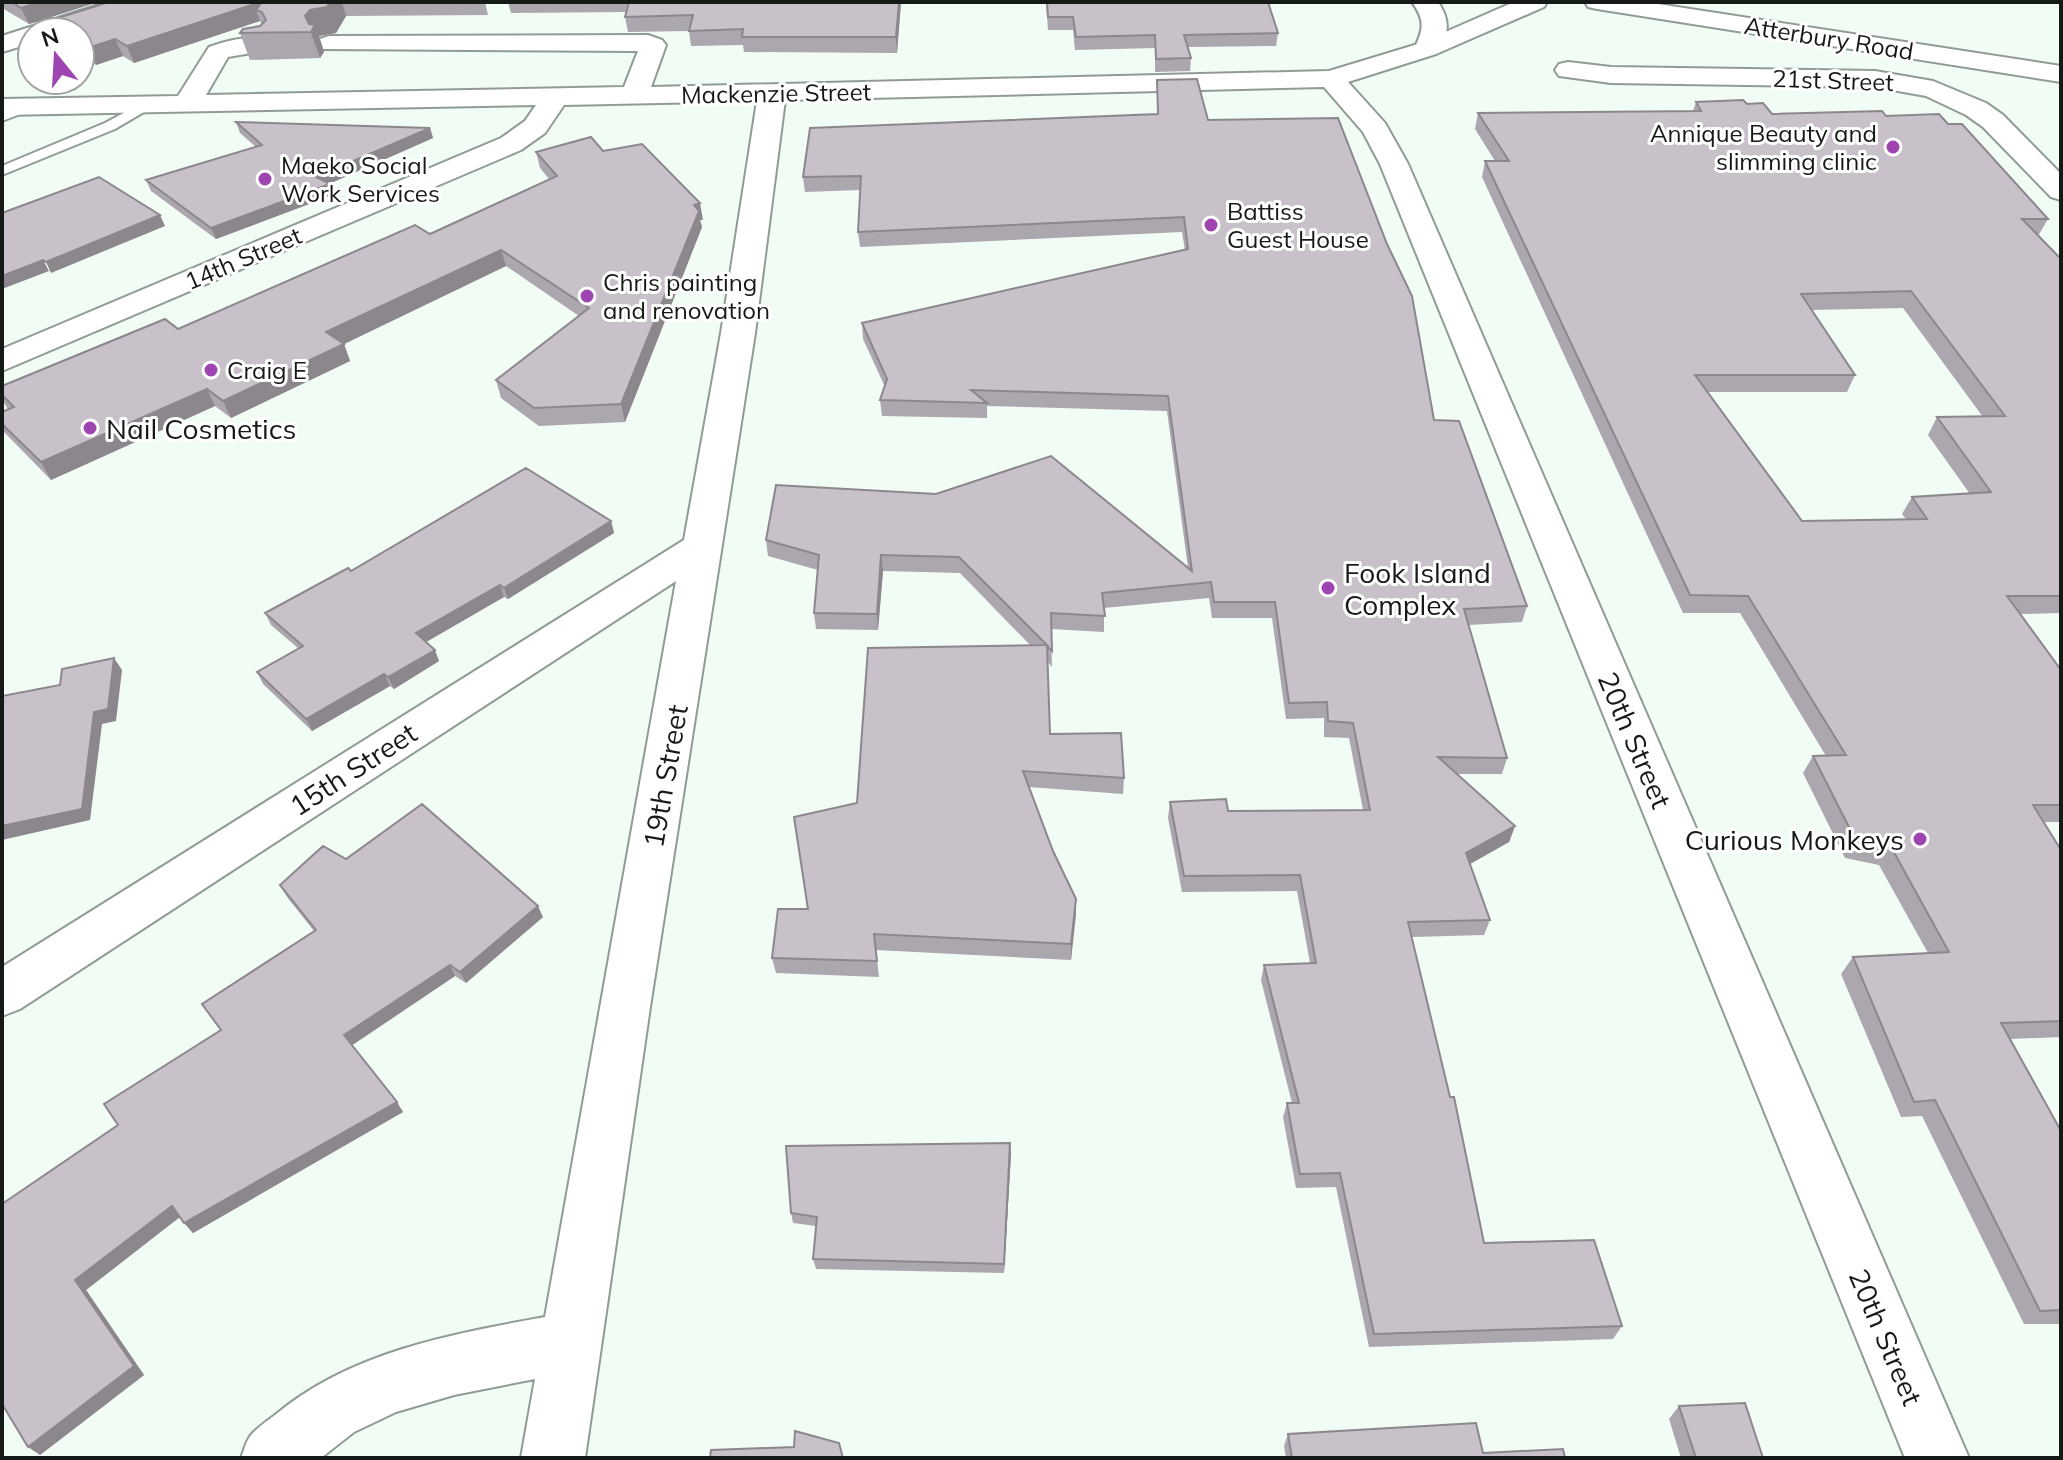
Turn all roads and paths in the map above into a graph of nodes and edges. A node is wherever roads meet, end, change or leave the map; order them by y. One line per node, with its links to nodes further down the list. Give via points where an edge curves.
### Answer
1 (133, 2): 5 (street)
2 (1424, 2): 8 (street, via 1438,27)
3 (1535, 2): 8 (street, Mackenzie Street)
4 (1597, 2): 10 (street, Atterbury Road)
5 (90, 16)
6 (329, 44): 13 (street, via 642,41 653,45)
7 (260, 45): 15 (street, via 218,52)
8 (1427, 49): 11 (street, Mackenzie Street)
9 (1568, 70): 19 (street, 21st Street, via 1875,79 1933,89 1993,121)
10 (2061, 74)
11 (1331, 79): 12 (street, Mackenzie Street); 26 (street, 20th Street, via 1375,129 1394,164)
12 (772, 93): 13 (street, Mackenzie Street); 21 (street, 19th Street)
13 (635, 95): 14 (street, Mackenzie Street)
14 (555, 97): 15 (street, Mackenzie Street); 20 (street, 14th Street, via 535,127 511,144)
15 (186, 105): 16 (street, Mackenzie Street)
16 (144, 106): 17 (street, Mackenzie Street); 18 (lane, via 110,126)
17 (10, 110)
18 (2, 171)
19 (2061, 191)
20 (2, 361)
21 (703, 545): 22 (street, 15th Street); 23 (street, 19th Street)
22 (2, 994)
23 (572, 1342): 24 (street, via 437,1367 387,1384 339,1407); 25 (street, 19th Street)
24 (273, 1458)
25 (553, 1458)
26 (1937, 1458)

